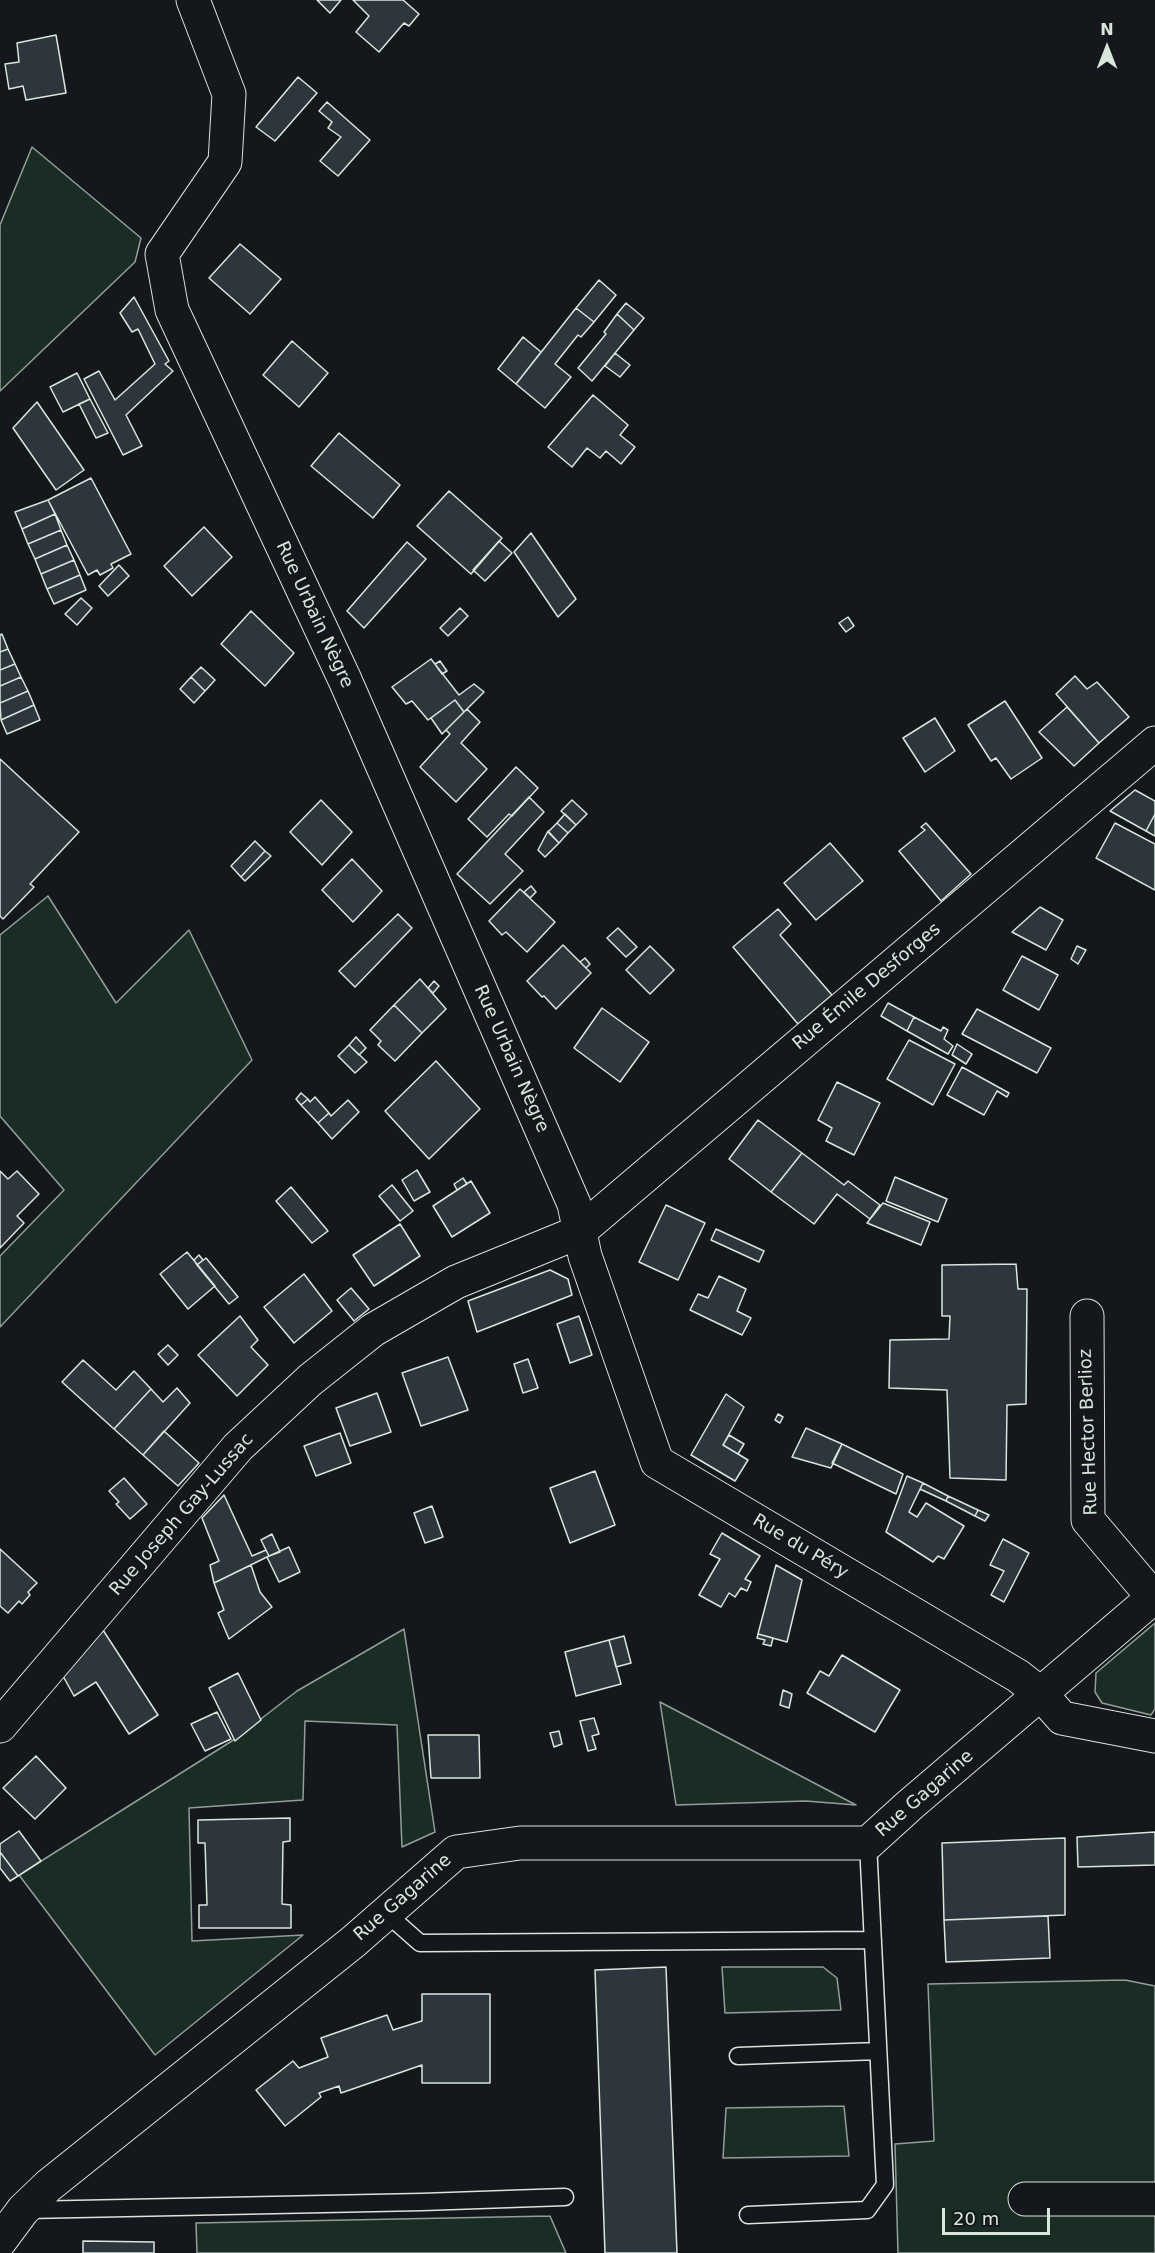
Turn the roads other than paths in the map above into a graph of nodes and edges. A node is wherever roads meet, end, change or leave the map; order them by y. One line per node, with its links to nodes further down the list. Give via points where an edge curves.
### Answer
1 (193, 0): 3 (street, Rue Urbain Nègre, via 229,94 225,162 162,254 172,310 345,680 574,1204)
2 (1155, 742): 3 (street, Rue Émile Desforges)
3 (579, 1232): 6 (street, Rue du Péry, via 657,1462 1018,1676); 7 (street, Rue Joseph Gay-Lussac, via 456,1282 373,1330 310,1380 238,1447)
4 (1087, 1316): 5 (street, Rue Hector Berlioz, via 1088,1520)
5 (1154, 1597): 6 (street, Rue Gagarine)
6 (1041, 1694): 8 (street, Rue du Péry, via 1062,1718); 9 (street, Rue Gagarine)
7 (0, 1726)
8 (1155, 1736)
9 (868, 1843): 10 (street, Rue Gagarine, via 520,1843 456,1852); 11 (lane)
10 (386, 1913): 11 (lane, via 420,1943); 17 (street, Rue Gagarine)
11 (873, 1940): 12 (lane)
12 (878, 2051): 13 (lane); 18 (lane, via 885,2185 867,2210)
13 (738, 2056)
14 (566, 2197): 17 (lane)
15 (1025, 2199): 16 (street)
16 (1155, 2199)
17 (23, 2210): 19 (street, Rue Gagarine)
18 (748, 2215)
19 (0, 2241)

